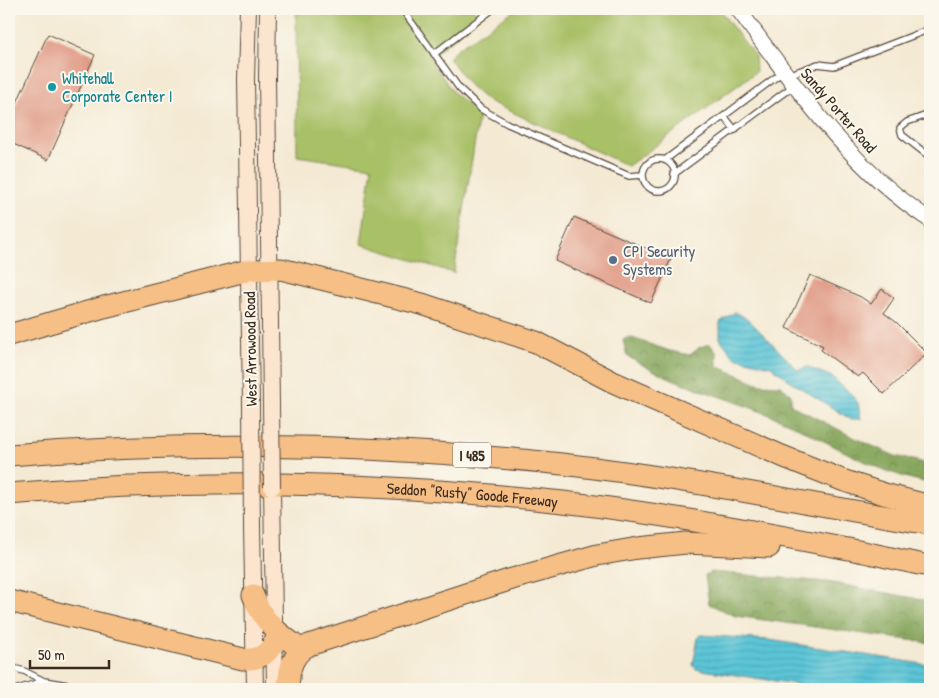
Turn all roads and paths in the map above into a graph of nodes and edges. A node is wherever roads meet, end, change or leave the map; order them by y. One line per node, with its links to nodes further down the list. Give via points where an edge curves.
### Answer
1 (248, 9): 17 (main road, West Arrowood Road, via 246,80)
2 (268, 9): 17 (main road, West Arrowood Road)
3 (402, 9): 7 (lane)
4 (492, 9): 7 (lane)
5 (738, 9): 8 (street, Sandy Porter Road)
6 (930, 30): 8 (lane, via 834,66 818,64)
7 (434, 54): 15 (lane, via 465,95 489,114 629,176)
8 (788, 78): 10 (lane); 11 (lane); 16 (street, Sandy Porter Road, via 870,172)
9 (930, 114): 12 (lane, via 906,122 900,128 902,135)
10 (724, 116): 11 (lane); 13 (lane)
11 (735, 130): 14 (lane)
12 (930, 157)
13 (664, 160): 14 (lane, via 671,165); 15 (lane, via 648,163)
14 (674, 174): 15 (lane, via 674,180 667,188 658,190 648,186)
15 (643, 175)
16 (930, 220)
17 (259, 269): 18 (highway, via 86,312); 21 (highway, via 281,269 422,304 536,342 613,382 799,463 876,492); 25 (main road, West Arrowood Road, bridge, via 250,405); 27 (main road, West Arrowood Road, bridge, via 271,405)
18 (9, 335)
19 (9, 455): 22 (highway, I 485, via 240,445 443,452 631,473)
20 (9, 494): 23 (highway, Seddon "Rusty" Goode Freeway, via 135,485 215,484 427,490 564,502)
21 (930, 506)
22 (930, 524)
23 (906, 561): 24 (highway, Seddon "Rusty" Goode Freeway); 28 (highway, via 724,544 686,543 638,548 555,566 309,645)
24 (930, 566)
25 (253, 595): 27 (highway); 29 (main road, West Arrowood Road)
26 (9, 601): 29 (highway)
27 (274, 636): 28 (highway); 29 (highway, via 267,654); 35 (main road, West Arrowood Road)
28 (302, 650): 36 (highway, via 292,662)
29 (254, 660): 34 (main road, West Arrowood Road)
30 (9, 668): 31 (lane)
31 (44, 681): 32 (lane); 33 (lane)
32 (18, 689)
33 (92, 689)
34 (255, 689)
35 (275, 689)
36 (288, 689)

